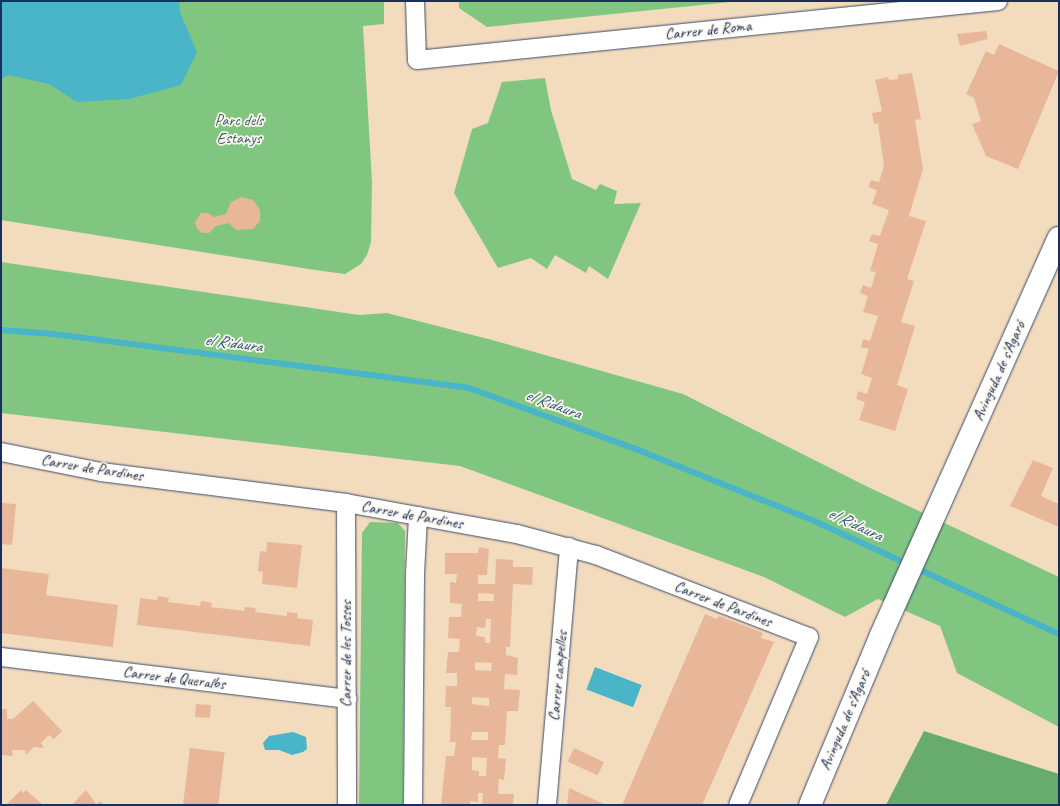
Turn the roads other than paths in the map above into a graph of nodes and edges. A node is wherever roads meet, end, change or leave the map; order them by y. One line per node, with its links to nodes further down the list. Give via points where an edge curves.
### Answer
1 (415, 1): 2 (street, Carrer de Roma, via 417,60)
2 (998, 1)
3 (1057, 248): 14 (main road, Avinguda de s'Agaró, via 881,635)
4 (1, 452): 5 (street, Carrer de Pardines, via 101,472)
5 (346, 503): 6 (street, Carrer de Pardines); 9 (street, Carrer de les Tosses)
6 (418, 516): 7 (street, Carrer de Pardines, via 517,534); 11 (street)
7 (569, 547): 12 (street, Carrer campelles); 13 (street, Carrer de Pardines, via 809,638)
8 (1, 657): 9 (street, Carrer de Queralbs)
9 (347, 699): 10 (street, Carrer de les Tosses)
10 (347, 805)
11 (413, 805)
12 (547, 805)
13 (738, 805)
14 (810, 805)

